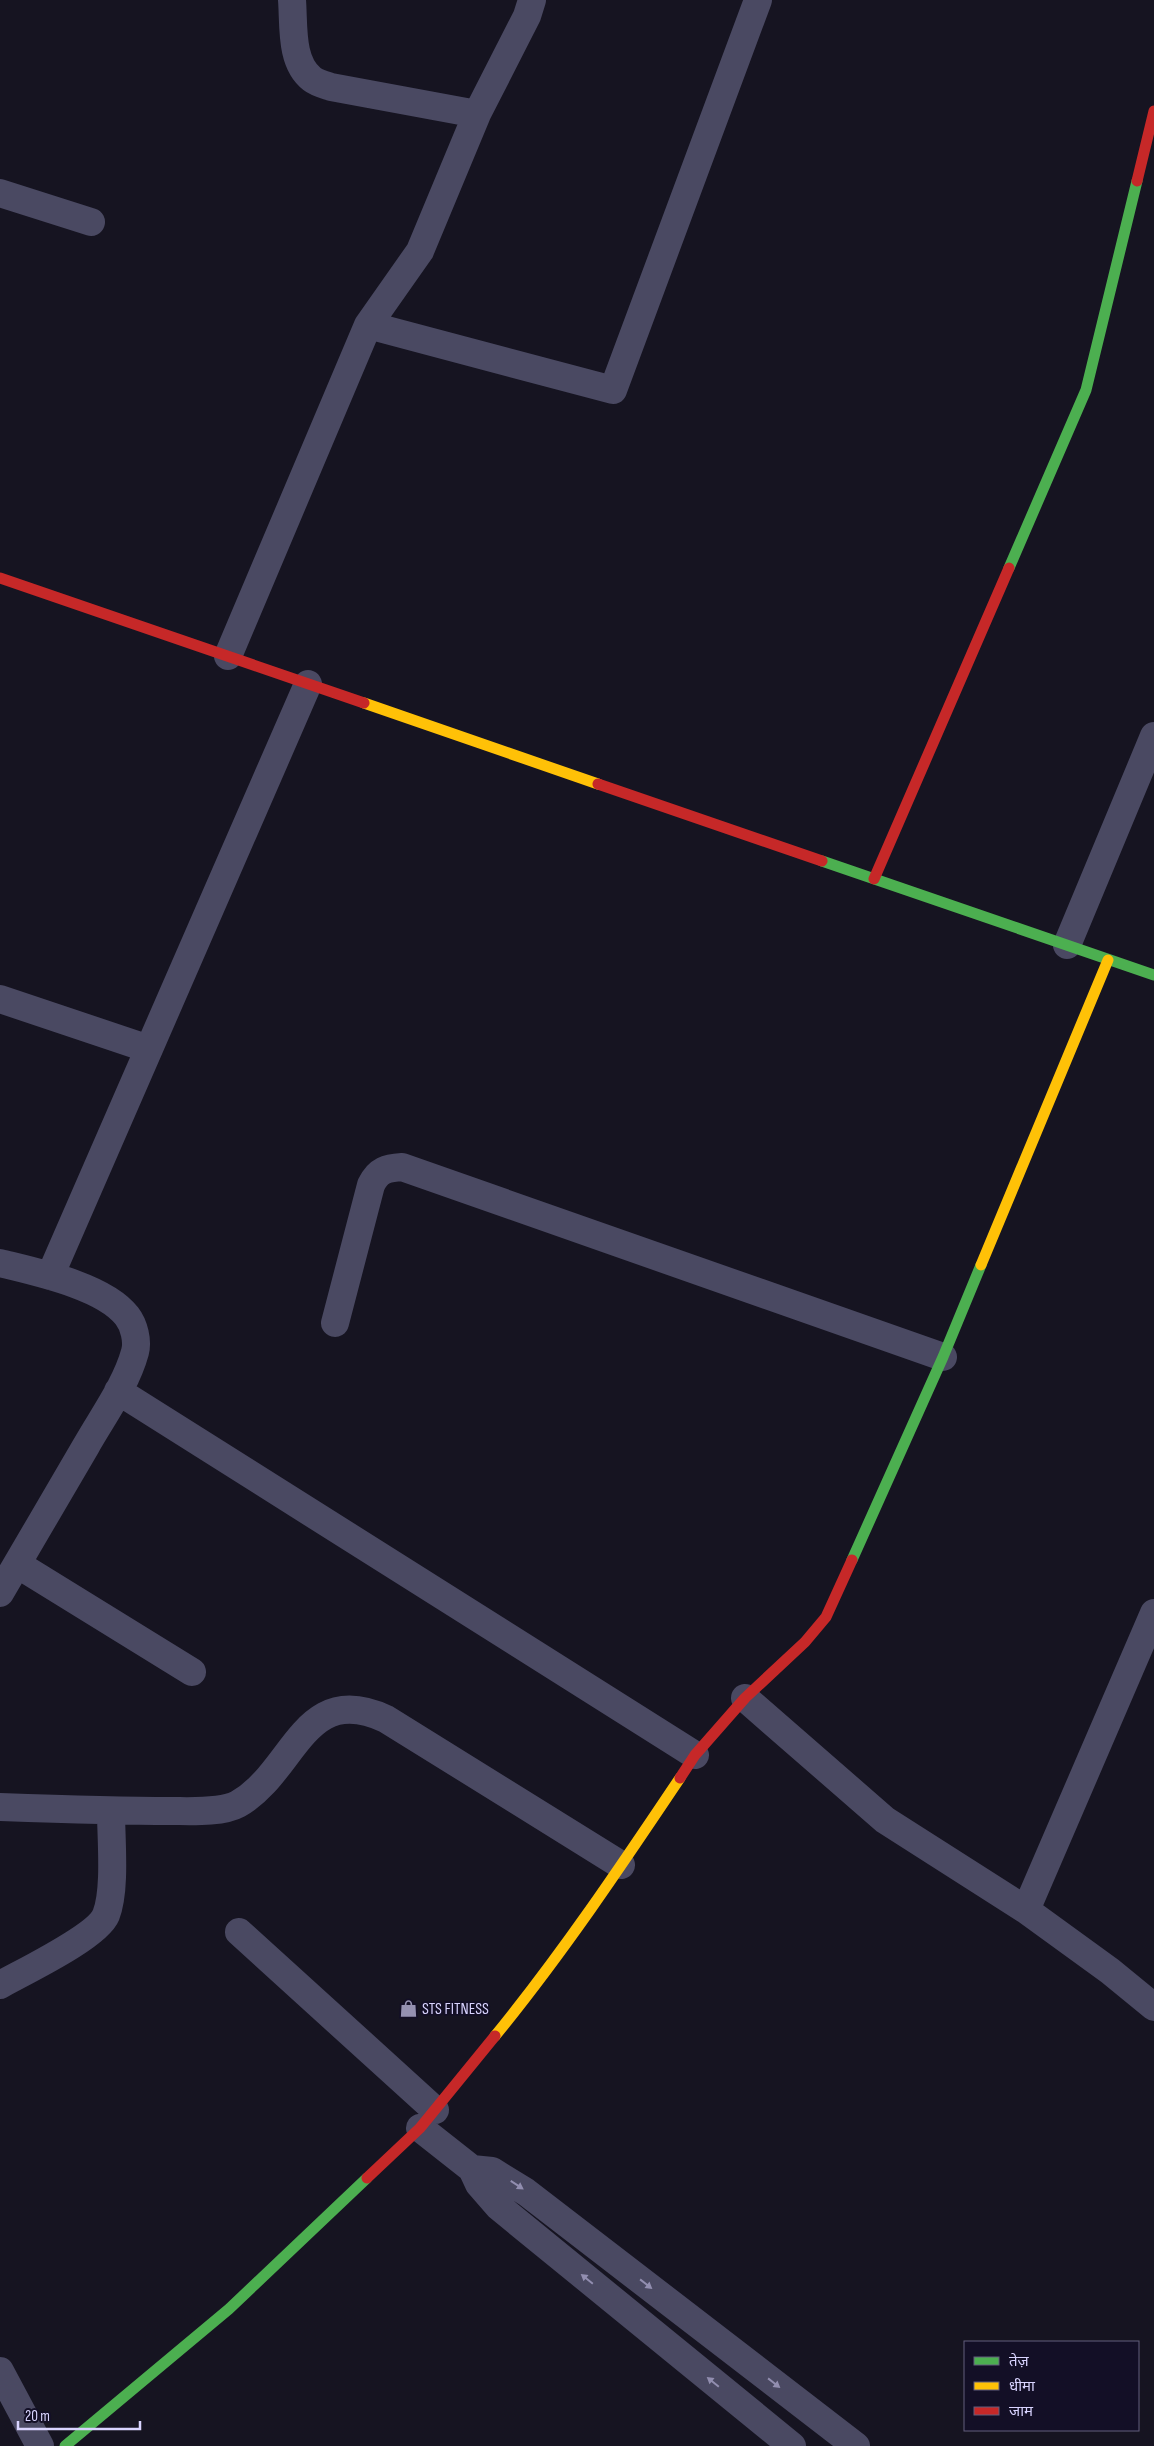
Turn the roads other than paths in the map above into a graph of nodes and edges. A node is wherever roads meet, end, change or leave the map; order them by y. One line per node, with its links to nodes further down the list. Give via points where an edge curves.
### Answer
1 (292, 0): 5 (street, via 295,45 300,64 313,80 331,87)
2 (532, 0): 5 (street)
3 (758, 0): 8 (street, via 613,390)
4 (1154, 111): 13 (street, via 1086,390)
5 (477, 114): 8 (street, via 420,251)
6 (0, 193): 7 (street)
7 (91, 222)
8 (368, 325): 10 (street)
9 (0, 578): 10 (street)
10 (228, 656): 11 (street)
11 (308, 684): 13 (street); 18 (street)
12 (1154, 736): 14 (street)
13 (874, 879): 14 (street)
14 (1067, 945): 15 (street)
15 (1108, 960): 16 (street); 22 (street)
16 (1154, 975)
17 (0, 999): 18 (street)
18 (149, 1049): 20 (street)
19 (0, 1263): 20 (street)
20 (50, 1276): 23 (street, via 100,1295 128,1317 135,1333 135,1351)
21 (335, 1323): 22 (street, via 371,1185 375,1176 387,1168 402,1168)
22 (943, 1357): 28 (street, via 826,1617 805,1642)
23 (118, 1392): 24 (street); 29 (street)
24 (17, 1564): 25 (street); 27 (street)
25 (0, 1592)
26 (1154, 1613): 33 (street)
27 (192, 1672)
28 (745, 1698): 29 (street); 33 (street, via 885,1820)
29 (695, 1755): 32 (street)
30 (0, 1807): 31 (street)
31 (111, 1811): 32 (street, via 204,1811 237,1805 259,1789 320,1717 341,1708 367,1710); 35 (street, via 110,1896 105,1916 87,1935)
32 (621, 1865): 37 (street, via 529,1995)
33 (1026, 1910): 36 (street, via 1110,1970)
34 (239, 1932): 37 (street)
35 (0, 1985)
36 (1154, 2007)
37 (428, 2119): 38 (street); 41 (street, via 230,2309)
38 (472, 2169): 42 (street, one-way to 38, via 499,2207 479,2184); 43 (street, one-way to 43, via 492,2172 526,2192)
39 (0, 2371): 40 (street)
40 (40, 2446)
41 (65, 2446)
42 (792, 2446)
43 (856, 2446)

